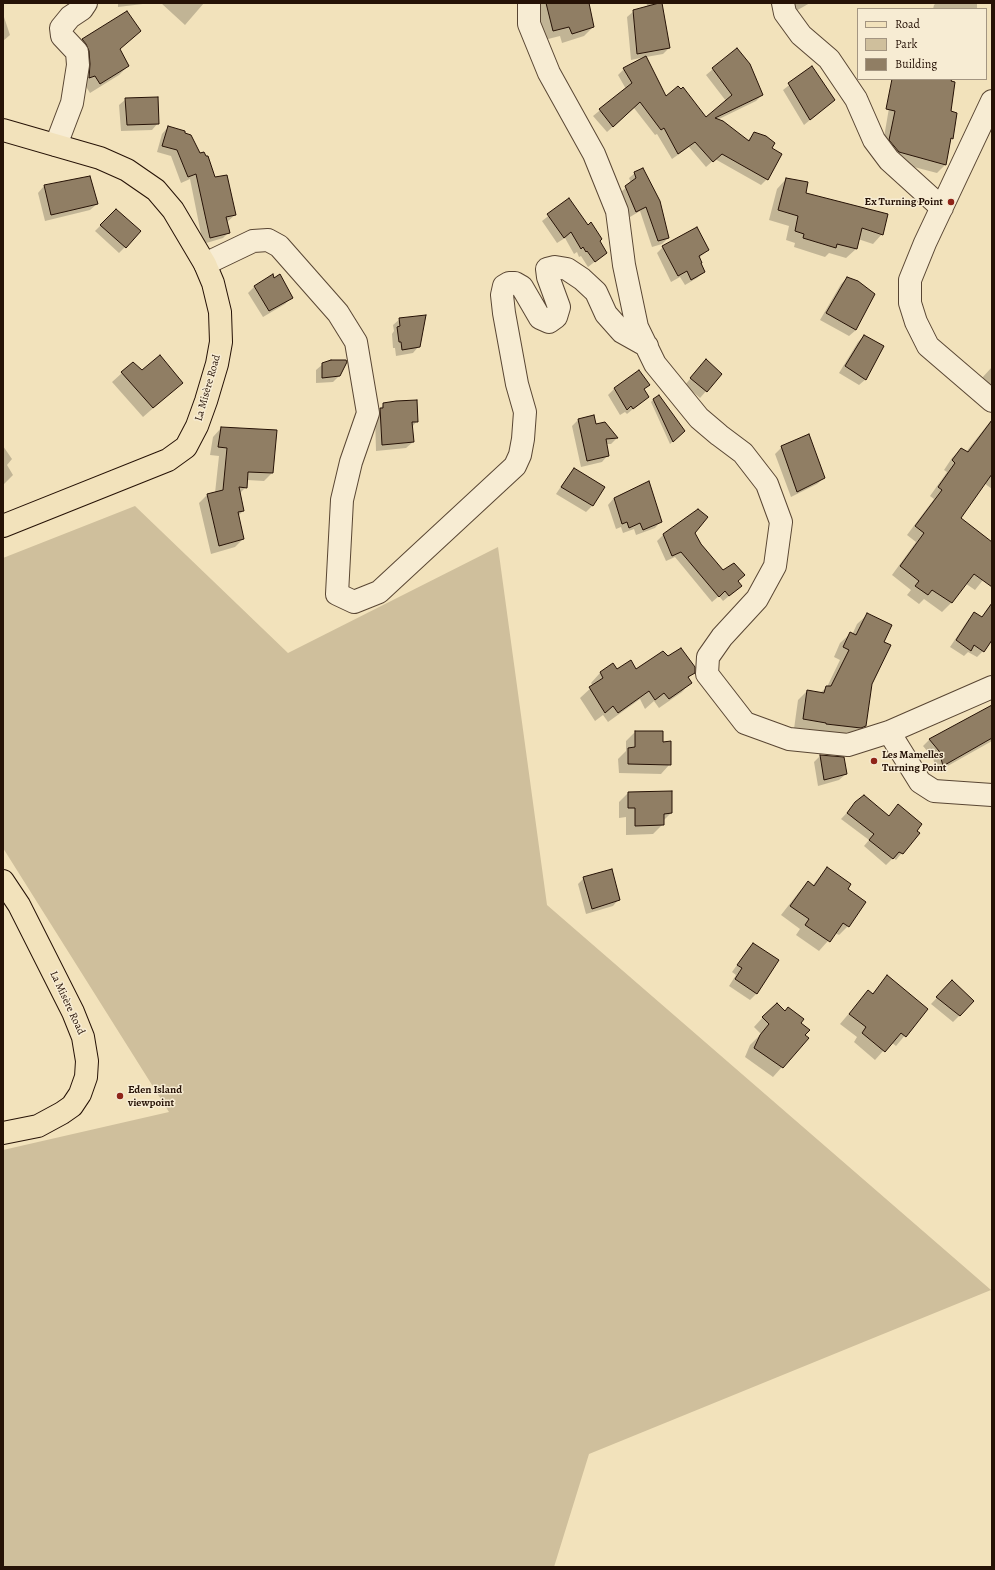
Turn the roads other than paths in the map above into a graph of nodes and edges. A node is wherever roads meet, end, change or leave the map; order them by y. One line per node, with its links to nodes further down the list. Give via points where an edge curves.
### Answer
1 (86, 3): 6 (street, via 62,28 62,36 77,52 78,65 72,103)
2 (529, 3): 9 (street, via 529,24 549,74 594,154 617,212 624,265 637,327)
3 (783, 3): 7 (street, via 786,13 801,35 829,59 856,100 874,140 889,160)
4 (992, 101): 7 (street)
5 (3, 130): 6 (main road, La Misère Road)
6 (56, 145): 8 (main road, La Misère Road, via 100,158 127,170 156,190 173,210)
7 (942, 208): 10 (street, via 910,280 910,303 928,346)
8 (205, 264): 9 (street, via 253,242 268,240 279,246 338,313 356,342 368,413 351,462 342,500 337,594 354,602 379,592 515,466 523,439 525,412 517,384 504,313 504,286 515,283 522,287 540,318 549,322 556,317 559,307 547,269 567,269 596,292 606,314 622,332); 11 (main road, La Misère Road, via 220,312 221,342 206,401 186,447 168,460)
9 (647, 346): 13 (street, via 655,364 700,418 743,454 767,484 781,522 775,566 757,599 722,637 708,657 707,674 745,723 789,740 848,745)
10 (992, 401)
11 (3, 526)
12 (992, 687): 13 (street)
13 (889, 732): 14 (street, via 920,782 934,791)
14 (992, 795)
15 (3, 881): 16 (main road, La Misère Road, via 19,904 73,1012 83,1036 87,1061 86,1077 72,1106 38,1126)
16 (3, 1133)

